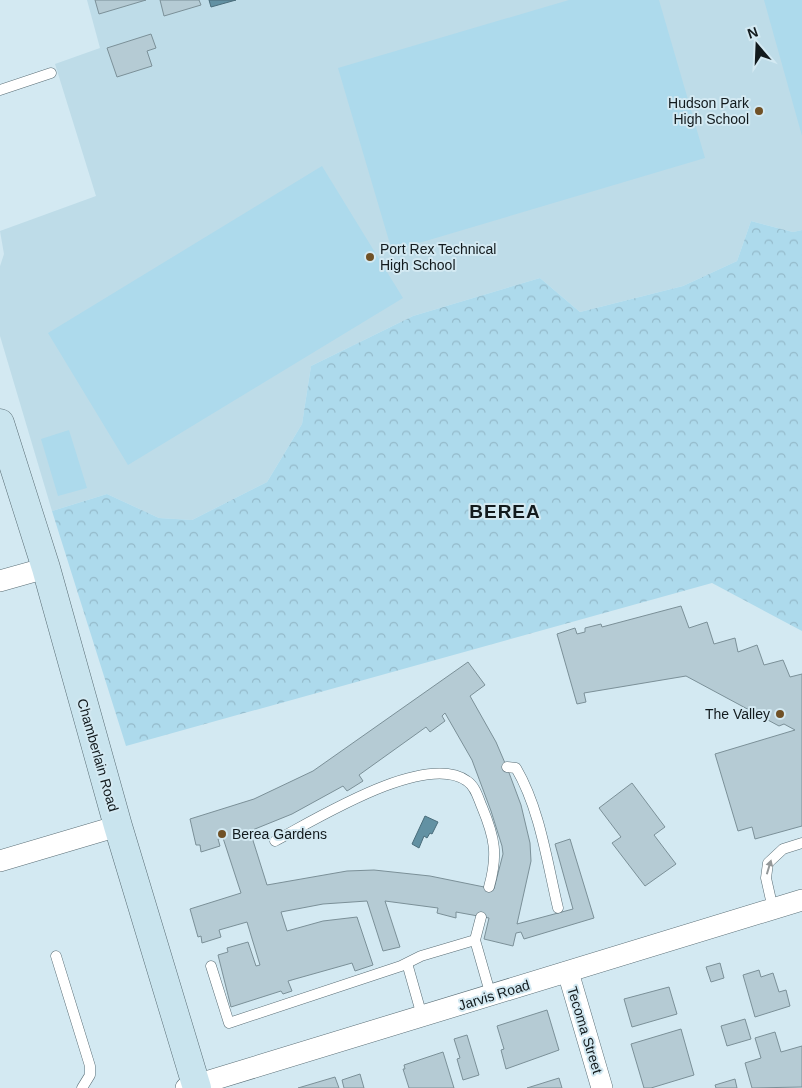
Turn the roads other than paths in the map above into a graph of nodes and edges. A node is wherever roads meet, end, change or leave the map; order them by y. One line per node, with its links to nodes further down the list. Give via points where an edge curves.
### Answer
1 (51, 73): 2 (lane)
2 (0, 90)
3 (0, 423): 4 (street, Chamberlain Road)
4 (46, 568): 5 (street); 9 (street, Chamberlain Road)
5 (0, 582)
6 (507, 767): 15 (lane, via 516,768 524,781)
7 (478, 777): 8 (lane)
8 (467, 780): 10 (lane, via 431,774 413,776 366,794); 13 (lane, via 485,814 494,846 495,863)
9 (118, 826): 12 (street); 25 (street, Chamberlain Road)
10 (275, 841)
11 (802, 843): 16 (lane, one-way to 11, via 766,878 768,864 783,849)
12 (0, 861)
13 (489, 888)
14 (802, 900): 16 (street, Jarvis Road)
15 (558, 908)
16 (773, 909): 22 (street, Jarvis Road)
17 (481, 917): 18 (lane)
18 (474, 940): 20 (lane); 23 (lane)
19 (56, 956): 26 (lane, via 90,1066 90,1075)
20 (407, 963): 21 (lane, via 229,1023); 24 (lane)
21 (211, 966)
22 (568, 972): 23 (street, Jarvis Road); 27 (street, Tecoma Street)
23 (491, 996): 24 (street, Jarvis Road)
24 (422, 1016): 25 (street, Jarvis Road)
25 (193, 1087)
26 (82, 1088)
27 (602, 1088)

